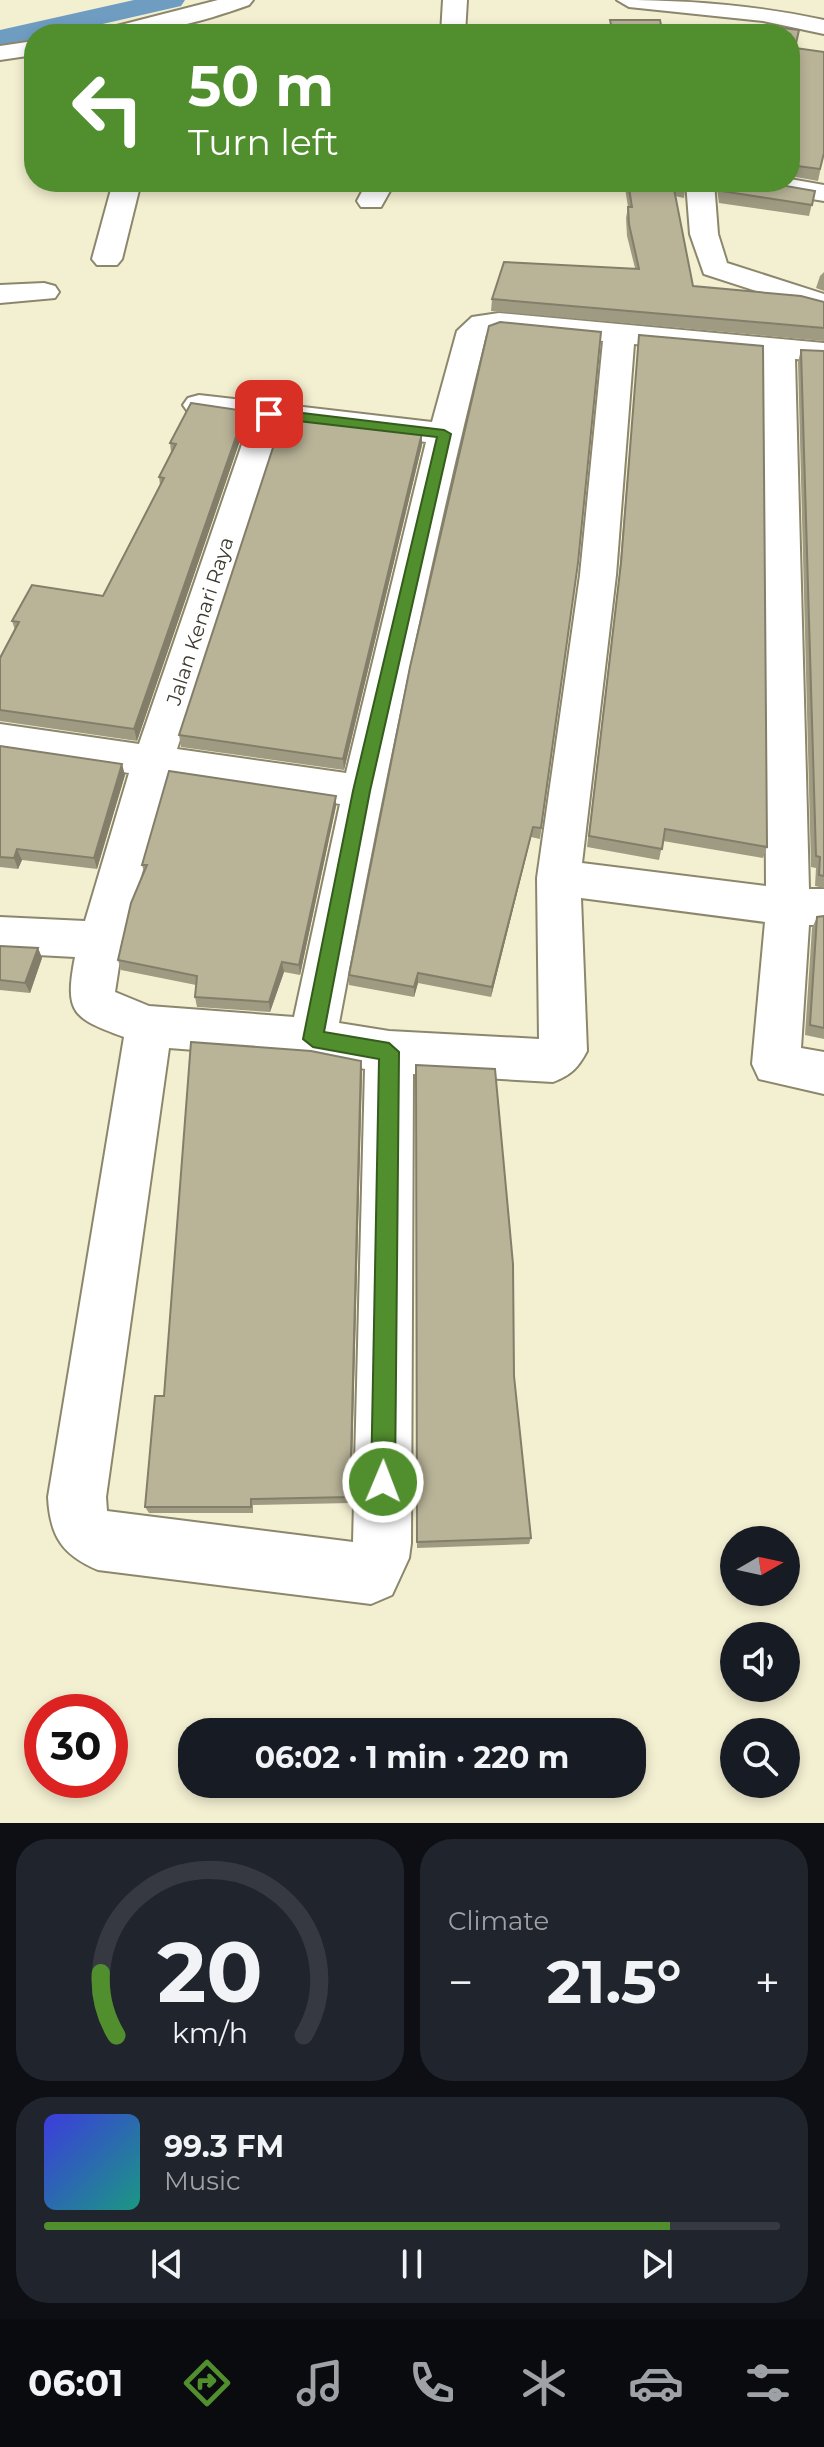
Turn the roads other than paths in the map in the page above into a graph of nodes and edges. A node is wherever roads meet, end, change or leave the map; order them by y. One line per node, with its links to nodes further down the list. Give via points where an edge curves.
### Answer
1 (241, 0): 5 (street)
2 (455, 0): 6 (street)
3 (629, 0): 4 (street)
4 (694, 8): 7 (street); 8 (street)
5 (171, 24)
6 (454, 24)
7 (696, 24)
8 (757, 24)
9 (800, 26): 10 (street)
10 (824, 27)
11 (24, 49): 12 (street)
12 (0, 53)
13 (800, 189): 16 (street)
14 (124, 192): 17 (street)
15 (701, 192): 20 (street, via 704,234 714,268)
16 (824, 193)
17 (107, 259)
18 (44, 292): 19 (street)
19 (0, 294)
20 (824, 304)
21 (619, 332): 22 (street); 26 (street, via 499,322 477,327); 30 (street, via 598,575)
22 (779, 349): 23 (street); 31 (street)
23 (824, 352)
24 (199, 405): 25 (street)
25 (269, 414): 26 (street); 28 (street, Jalan Kenari Raya)
26 (444, 434): 29 (street)
27 (0, 739): 28 (street)
28 (154, 758): 29 (street); 33 (street, Jalan Kenari Raya)
29 (362, 791): 35 (street)
30 (559, 878): 31 (street); 36 (street, via 563,1051 553,1061)
31 (806, 907): 37 (street, via 776,1064)
32 (0, 935): 33 (street)
33 (101, 940): 34 (street, Jalan Kenari Raya, via 94,1000 102,1009)
34 (149, 1026): 35 (street); 36 (street, via 77,1497 78,1519 85,1534 98,1541 371,1574 382,1543)
35 (313, 1039): 36 (street)
36 (389, 1052)
37 (824, 1073)

